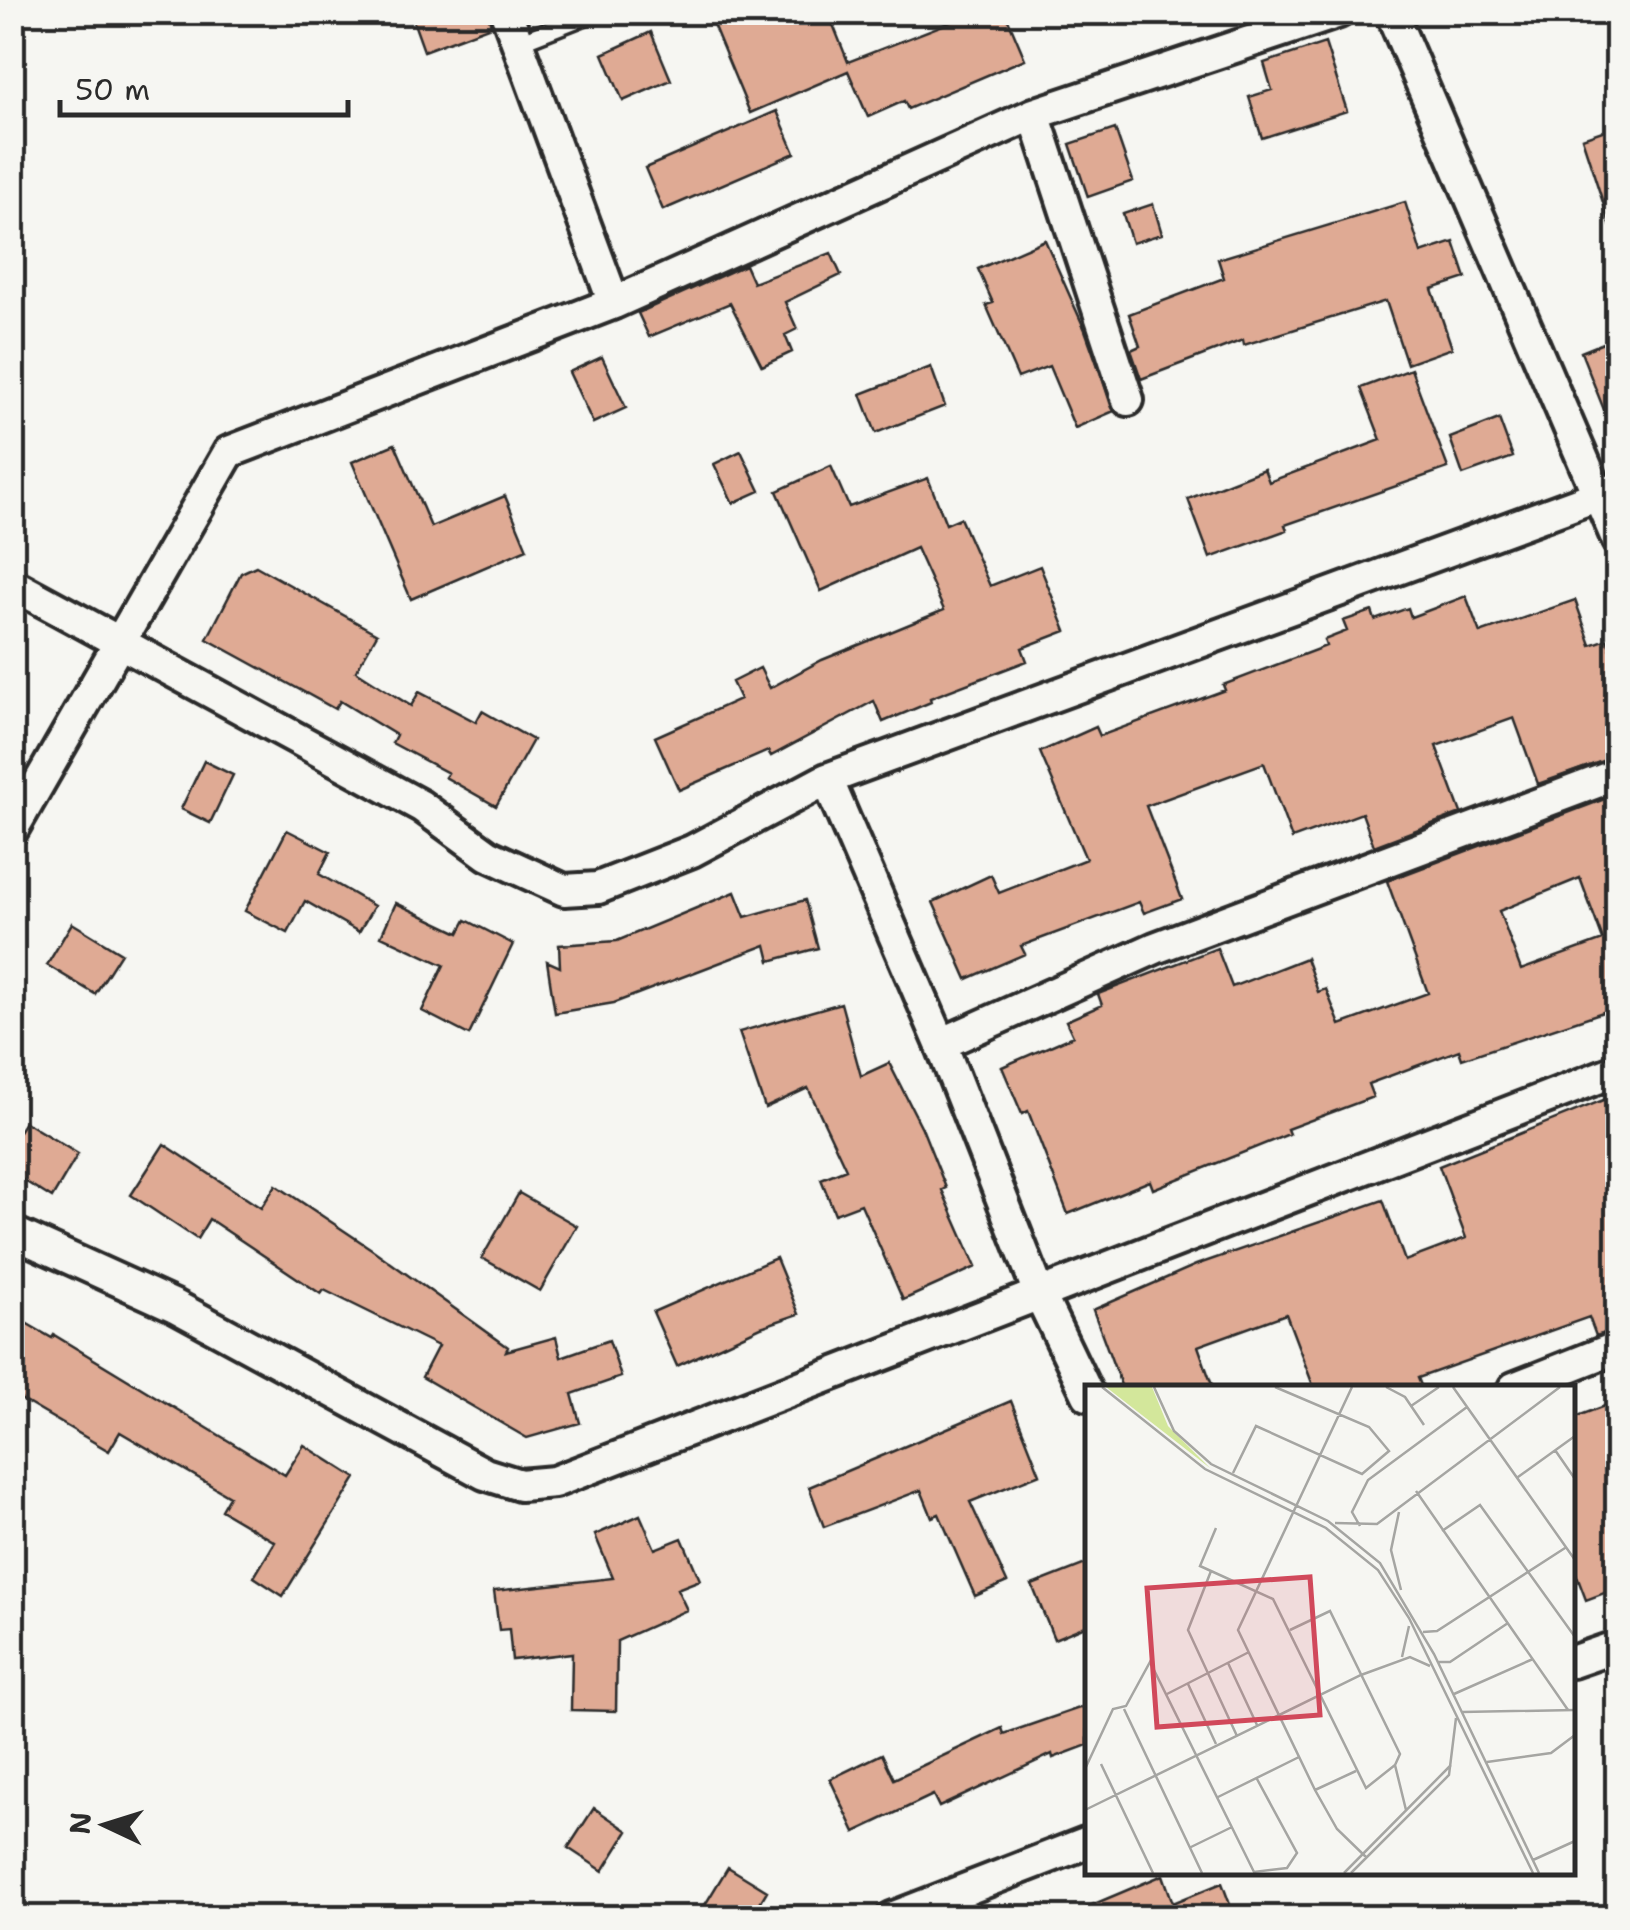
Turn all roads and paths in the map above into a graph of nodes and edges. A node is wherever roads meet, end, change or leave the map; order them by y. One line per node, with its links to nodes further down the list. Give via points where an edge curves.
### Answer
1 (506, 12): 5 (street)
2 (596, 12): 5 (lane)
3 (1339, 12): 6 (street)
4 (1390, 12): 9 (street)
5 (518, 44): 7 (street)
6 (1034, 114): 7 (street); 8 (street)
7 (614, 303): 12 (street, via 228,452)
8 (1128, 400)
9 (1609, 491): 10 (street); 14 (street)
10 (1618, 541)
11 (12, 584): 12 (street)
12 (119, 644): 14 (street, via 420,806 488,855 564,890 598,888 692,851); 15 (street)
13 (1618, 774): 16 (street, via 1155,948)
14 (827, 779): 16 (street)
15 (12, 830)
16 (941, 1044): 19 (street)
17 (1618, 1070): 19 (street)
18 (12, 1232): 19 (street, via 175,1306 485,1474 520,1486 554,1482)
19 (1039, 1293): 22 (street)
20 (1618, 1347): 21 (street)
21 (1522, 1385)
22 (1085, 1389)
23 (1618, 1646): 24 (street)
24 (1575, 1661)
25 (1085, 1843): 26 (street)
26 (892, 1918)

